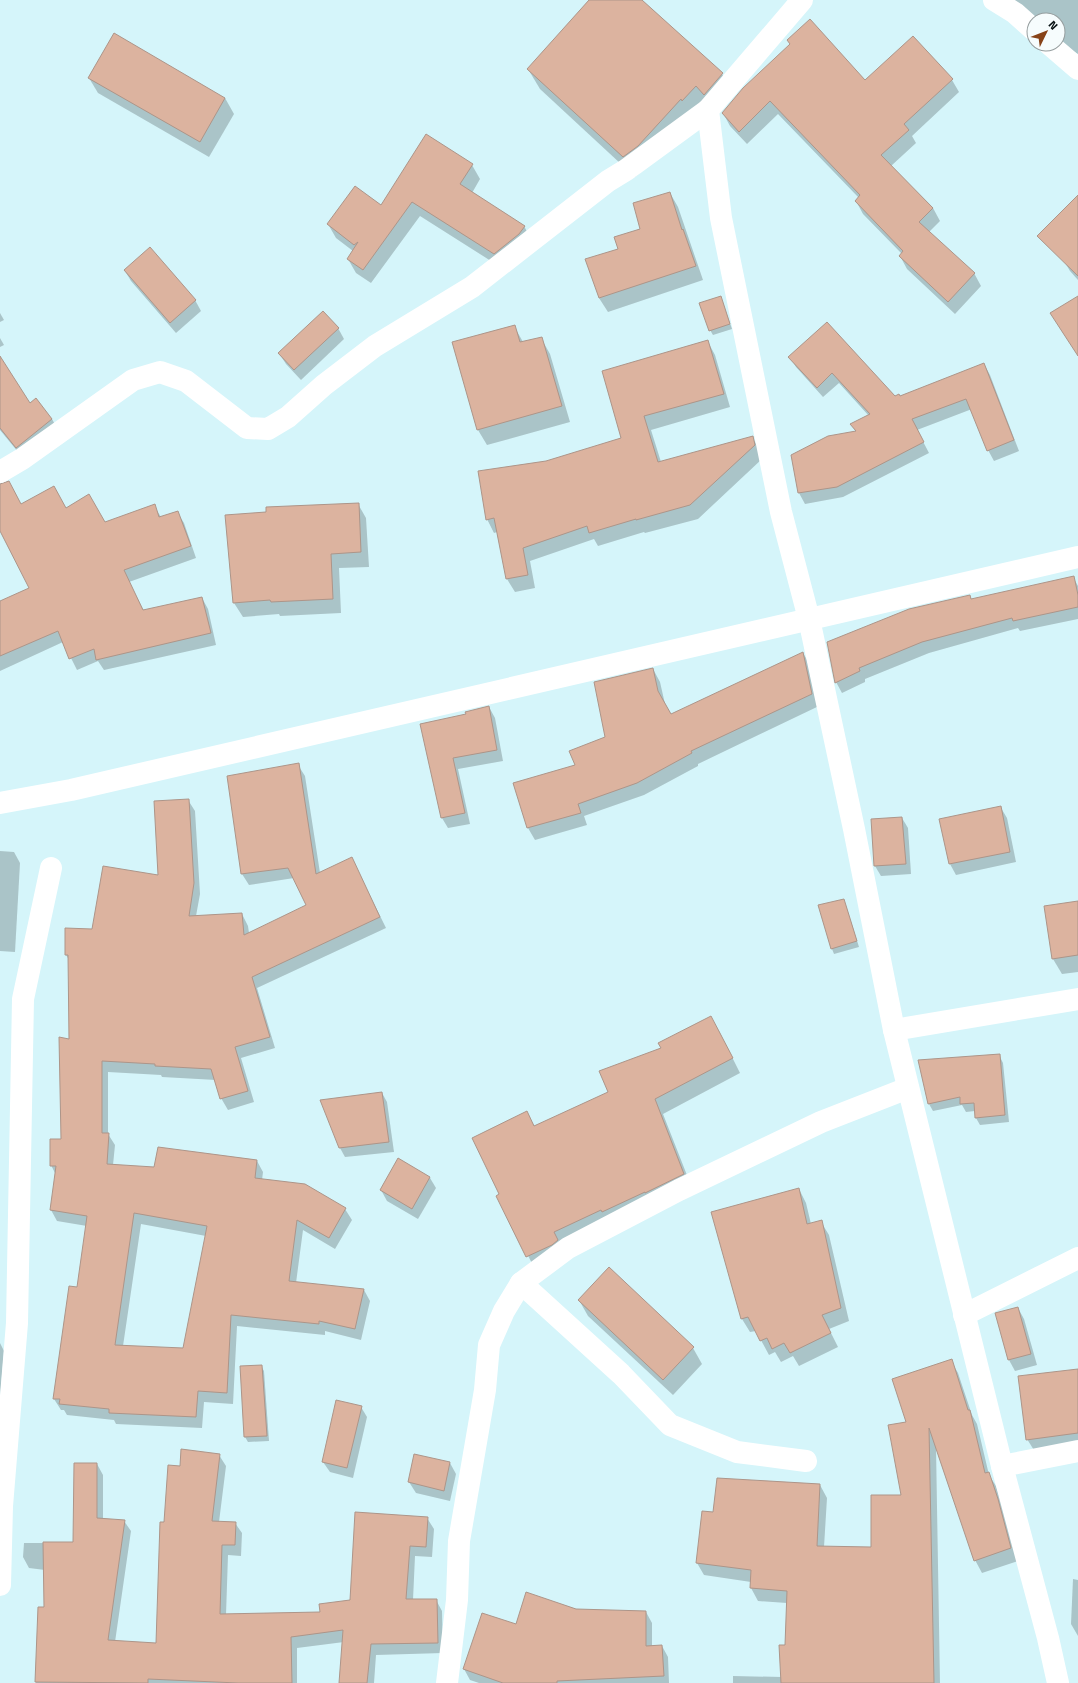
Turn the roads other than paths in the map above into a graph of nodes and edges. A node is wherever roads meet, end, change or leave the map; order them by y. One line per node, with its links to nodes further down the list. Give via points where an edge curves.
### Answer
1 (802, 0): 6 (street)
2 (994, 0): 3 (street)
3 (1026, 23)
4 (1058, 52): 5 (street)
5 (1078, 69)
6 (708, 110): 7 (street, via 608,181 472,287 375,346 324,385 288,417 268,429 247,428 186,380 160,372 133,380); 9 (street, via 721,218 781,512)
7 (0, 472)
8 (1078, 557): 9 (street)
9 (809, 619): 10 (street, via 71,790); 13 (street)
10 (0, 803)
11 (51, 868): 21 (street, via 23,999 17,1323 2,1506)
12 (1078, 999): 13 (street)
13 (894, 1030): 14 (street)
14 (908, 1088): 16 (street, via 821,1122 679,1190 568,1248); 17 (street)
15 (1078, 1258): 17 (street)
16 (521, 1283): 19 (street, via 621,1374 670,1425 737,1452); 22 (street, via 504,1311 489,1345 459,1541)
17 (964, 1315): 20 (street)
18 (1078, 1451): 20 (street)
19 (806, 1461)
20 (1002, 1466): 23 (street)
21 (0, 1585)
22 (447, 1683)
23 (1058, 1683)

